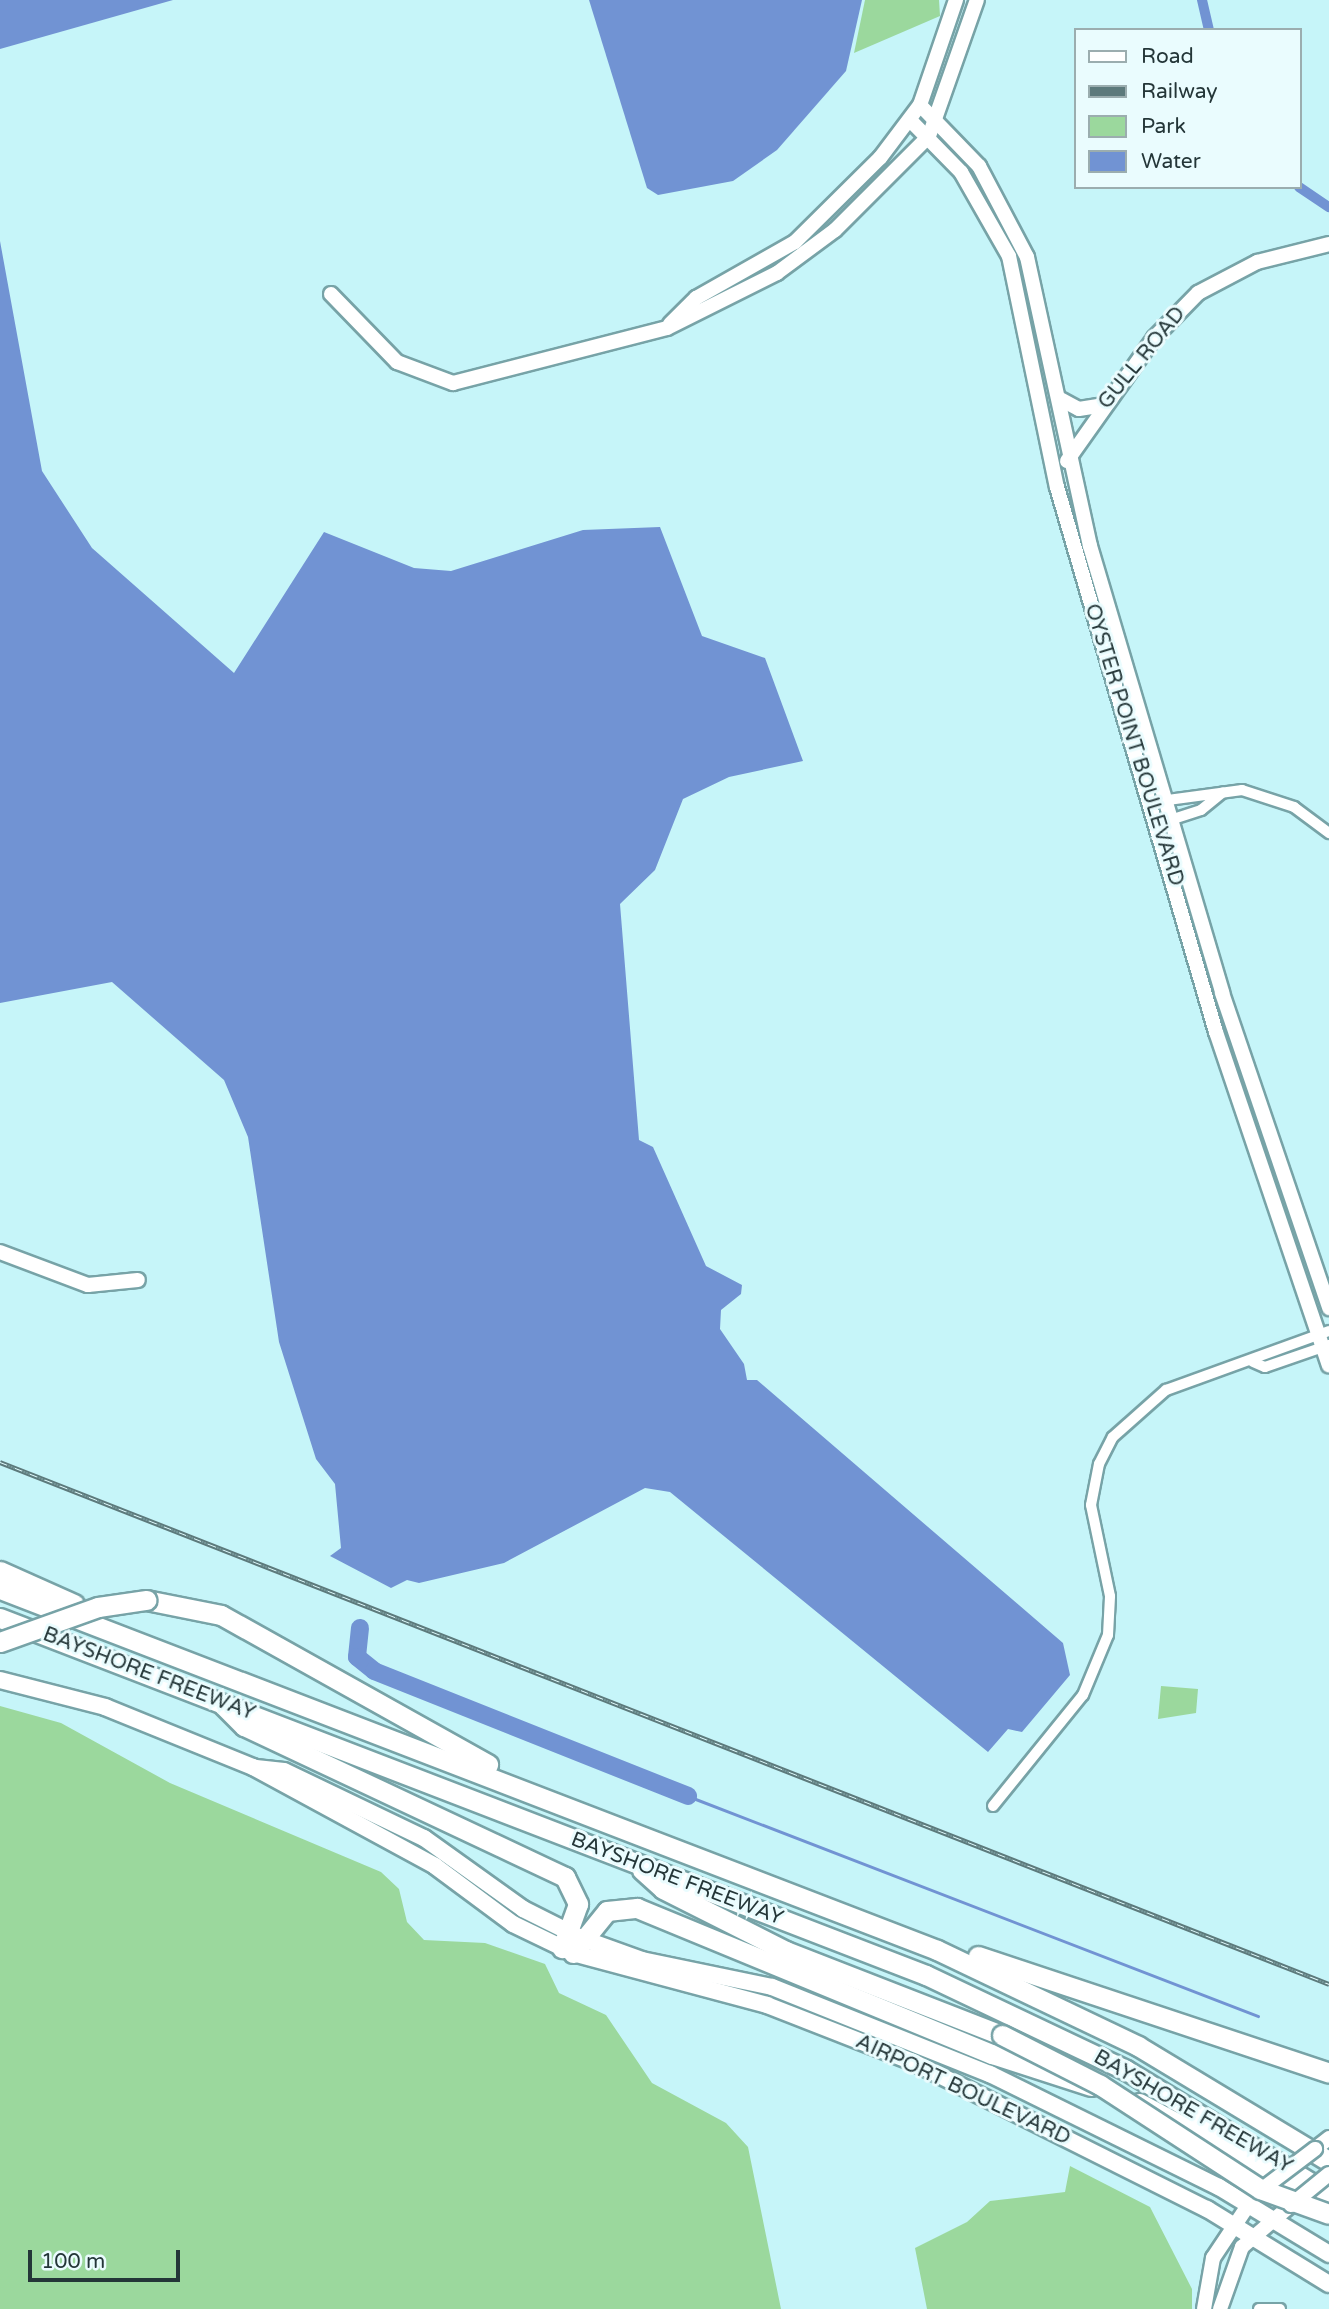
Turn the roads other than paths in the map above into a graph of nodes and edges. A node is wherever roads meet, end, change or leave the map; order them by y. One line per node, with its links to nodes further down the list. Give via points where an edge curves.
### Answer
1 (956, 0): 3 (street)
2 (977, 0): 5 (street)
3 (920, 105): 4 (street); 5 (street, OYSTER POINT BOULEVARD)
4 (910, 120): 6 (street, OYSTER POINT BOULEVARD); 8 (street, via 845,195)
5 (939, 120): 6 (street); 12 (street, OYSTER POINT BOULEVARD, via 979,166 1013,224 1032,276)
6 (929, 136): 9 (street, via 835,230); 15 (street, OYSTER POINT BOULEVARD, via 977,196 1009,256)
7 (1329, 244): 13 (street, GULL ROAD, via 1257,262 1198,293 1166,323)
8 (789, 245): 9 (street); 11 (street, via 696,298)
9 (798, 258): 11 (street)
10 (331, 294): 11 (street, via 397,362 453,383)
11 (667, 328)
12 (1060, 399): 13 (street, via 1079,409); 14 (street, OYSTER POINT BOULEVARD)
13 (1103, 405): 14 (street, GULL ROAD)
14 (1069, 460): 15 (street, GULL ROAD); 17 (street, OYSTER POINT BOULEVARD)
15 (1053, 469): 17 (street, OYSTER POINT BOULEVARD)
16 (1223, 793): 17 (street); 18 (street, via 1201,810); 19 (street, via 1242,790 1294,807)
17 (1160, 801): 18 (street, OYSTER POINT BOULEVARD)
18 (1166, 821): 22 (street, OYSTER POINT BOULEVARD); 23 (street, OYSTER POINT BOULEVARD, via 1216,1032)
19 (1329, 833)
20 (0, 1252): 21 (street, via 88,1285)
21 (138, 1280)
22 (1329, 1308)
23 (1325, 1339): 24 (street, OYSTER POINT BOULEVARD); 33 (street, via 1166,1390 1113,1437 1099,1464 1091,1505 1110,1596 1105,1644 1083,1695)
24 (1329, 1365)
25 (0, 1571): 28 (highway)
26 (0, 1589): 28 (highway, BAYSHORE FREEWAY)
27 (0, 1618): 31 (highway, BAYSHORE FREEWAY)
28 (116, 1630): 32 (highway, BAYSHORE FREEWAY)
29 (0, 1642): 32 (highway, bridge, via 98,1607 146,1600 228,1618)
30 (2, 1679): 36 (main road, via 105,1707 253,1767 284,1771 424,1838)
31 (218, 1700): 34 (highway, BAYSHORE FREEWAY); 36 (highway, via 244,1726 565,1877 578,1904)
32 (547, 1798): 35 (highway, BAYSHORE FREEWAY)
33 (993, 1806)
34 (634, 1862): 41 (highway, BAYSHORE FREEWAY, via 916,1971 1049,2031 1202,2113); 44 (highway, bridge, via 663,1889 760,1939 1002,2035 1108,2090 1260,2189)
35 (732, 1871): 37 (highway); 39 (highway, BAYSHORE FREEWAY, via 937,1950 1061,2007 1179,2069)
36 (571, 1943): 42 (main road, AIRPORT BOULEVARD, via 772,1987 857,2018 1065,2109); 43 (highway, via 607,1911 636,1908 992,2054 1144,2106); 46 (main road, AIRPORT BOULEVARD, via 754,2001 876,2046)
37 (1329, 2073)
38 (1329, 2138): 42 (street, bridge)
39 (1329, 2161)
40 (1329, 2174): 45 (street, bridge)
41 (1329, 2194)
42 (1248, 2202): 45 (main road, AIRPORT BOULEVARD); 46 (street)
43 (1329, 2206)
44 (1329, 2214)
45 (1274, 2218): 47 (street); 48 (main road, AIRPORT BOULEVARD)
46 (1232, 2222): 47 (main road, AIRPORT BOULEVARD); 50 (street, via 1207,2276)
47 (1253, 2234): 49 (main road, AIRPORT BOULEVARD); 51 (street, via 1229,2272)
48 (1329, 2254)
49 (1329, 2284)
50 (1204, 2309)
51 (1220, 2309)
52 (1259, 2309): 53 (street)
53 (1280, 2309)

